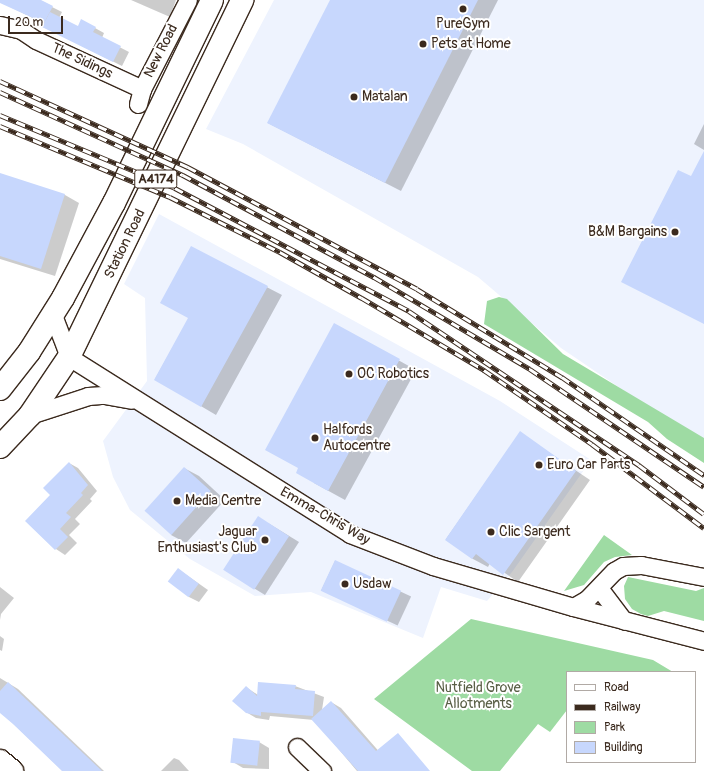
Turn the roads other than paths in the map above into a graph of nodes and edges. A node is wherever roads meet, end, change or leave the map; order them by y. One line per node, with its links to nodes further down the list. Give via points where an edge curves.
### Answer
1 (188, 0): 5 (street, New Road)
2 (212, 0): 6 (main road, Station Road / A4174, via 114,203)
3 (242, 0): 7 (main road, Station Road / A4174)
4 (0, 25): 5 (street, The Sidings, via 21,30)
5 (140, 97)
6 (53, 315): 7 (street); 8 (main road, Station Road / A4174)
7 (69, 357): 9 (street, Emma-Chris Way); 10 (main road, Station Road / A4174)
8 (0, 389)
9 (140, 401): 10 (street, Emma-Chris Way, via 104,395 88,396); 14 (street, Emma-Chris Way, via 350,534 433,566)
10 (30, 415): 11 (main road, Station Road / A4174)
11 (0, 447)
12 (704, 577): 13 (street, via 659,567 632,565 614,572)
13 (599, 588): 14 (street); 15 (street)
14 (573, 608): 15 (street, Emma-Chris Way)
15 (624, 621): 16 (street, Emma-Chris Way)
16 (704, 641)
17 (297, 747): 20 (street)
18 (0, 761): 19 (main road)
19 (12, 771)
20 (322, 771)

